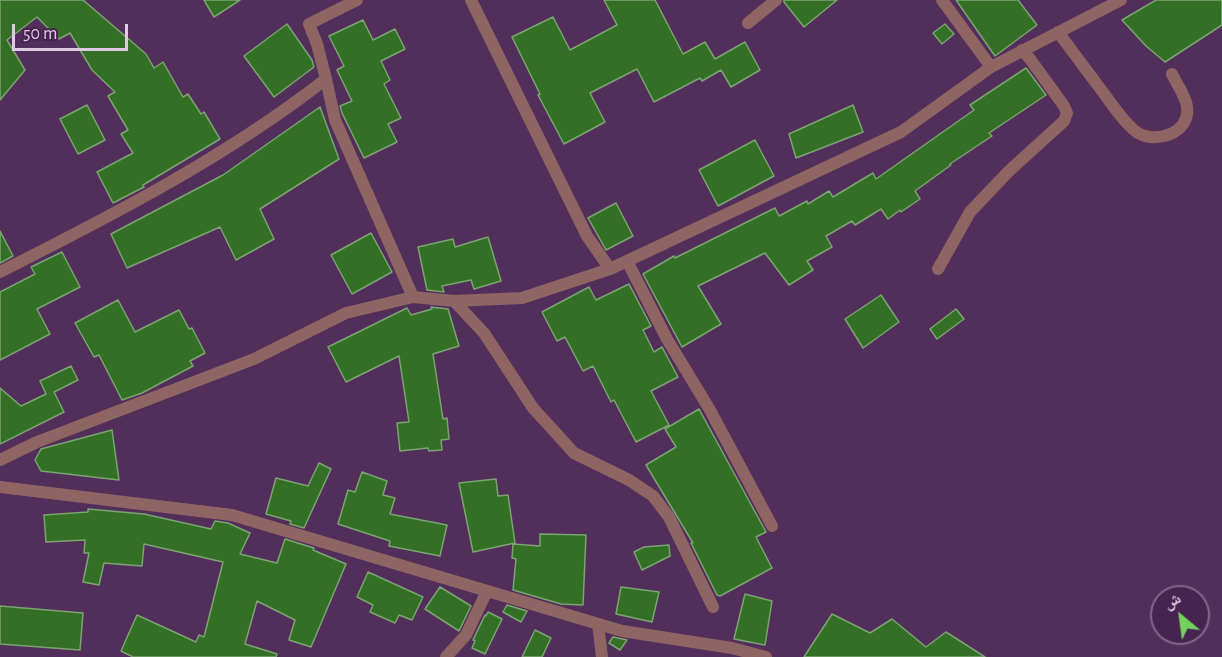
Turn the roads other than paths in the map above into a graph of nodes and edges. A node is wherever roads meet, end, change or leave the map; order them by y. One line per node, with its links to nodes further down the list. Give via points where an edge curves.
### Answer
1 (357, 0): 11 (street, via 309,24)
2 (471, 0): 13 (street, via 587,236)
3 (776, 0): 6 (street)
4 (942, 0): 9 (street)
5 (1121, 0): 7 (street)
6 (748, 23)
7 (1058, 32): 8 (street); 10 (street, via 1119,114 1144,137 1157,139 1170,134 1187,117 1188,105)
8 (1022, 50): 9 (street); 14 (street, via 1064,106 1064,121 970,212)
9 (991, 67): 12 (street, via 901,132)
10 (1172, 74)
11 (326, 80): 15 (street, via 260,128 187,172); 16 (street, via 335,120)
12 (627, 261): 13 (street); 20 (street)
13 (610, 269): 17 (street, via 522,298)
14 (938, 269)
15 (0, 272)
16 (413, 297): 17 (street); 18 (street, via 346,313 254,359 37,442)
17 (454, 301): 22 (street, via 484,333 533,408 574,453 652,496 669,517)
18 (0, 460)
19 (0, 487): 21 (street, via 232,515)
20 (772, 526)
21 (487, 591): 23 (street); 24 (street, via 466,634)
22 (713, 607)
23 (598, 624): 25 (street); 26 (street)
24 (446, 657)
25 (602, 657)
26 (766, 657)

